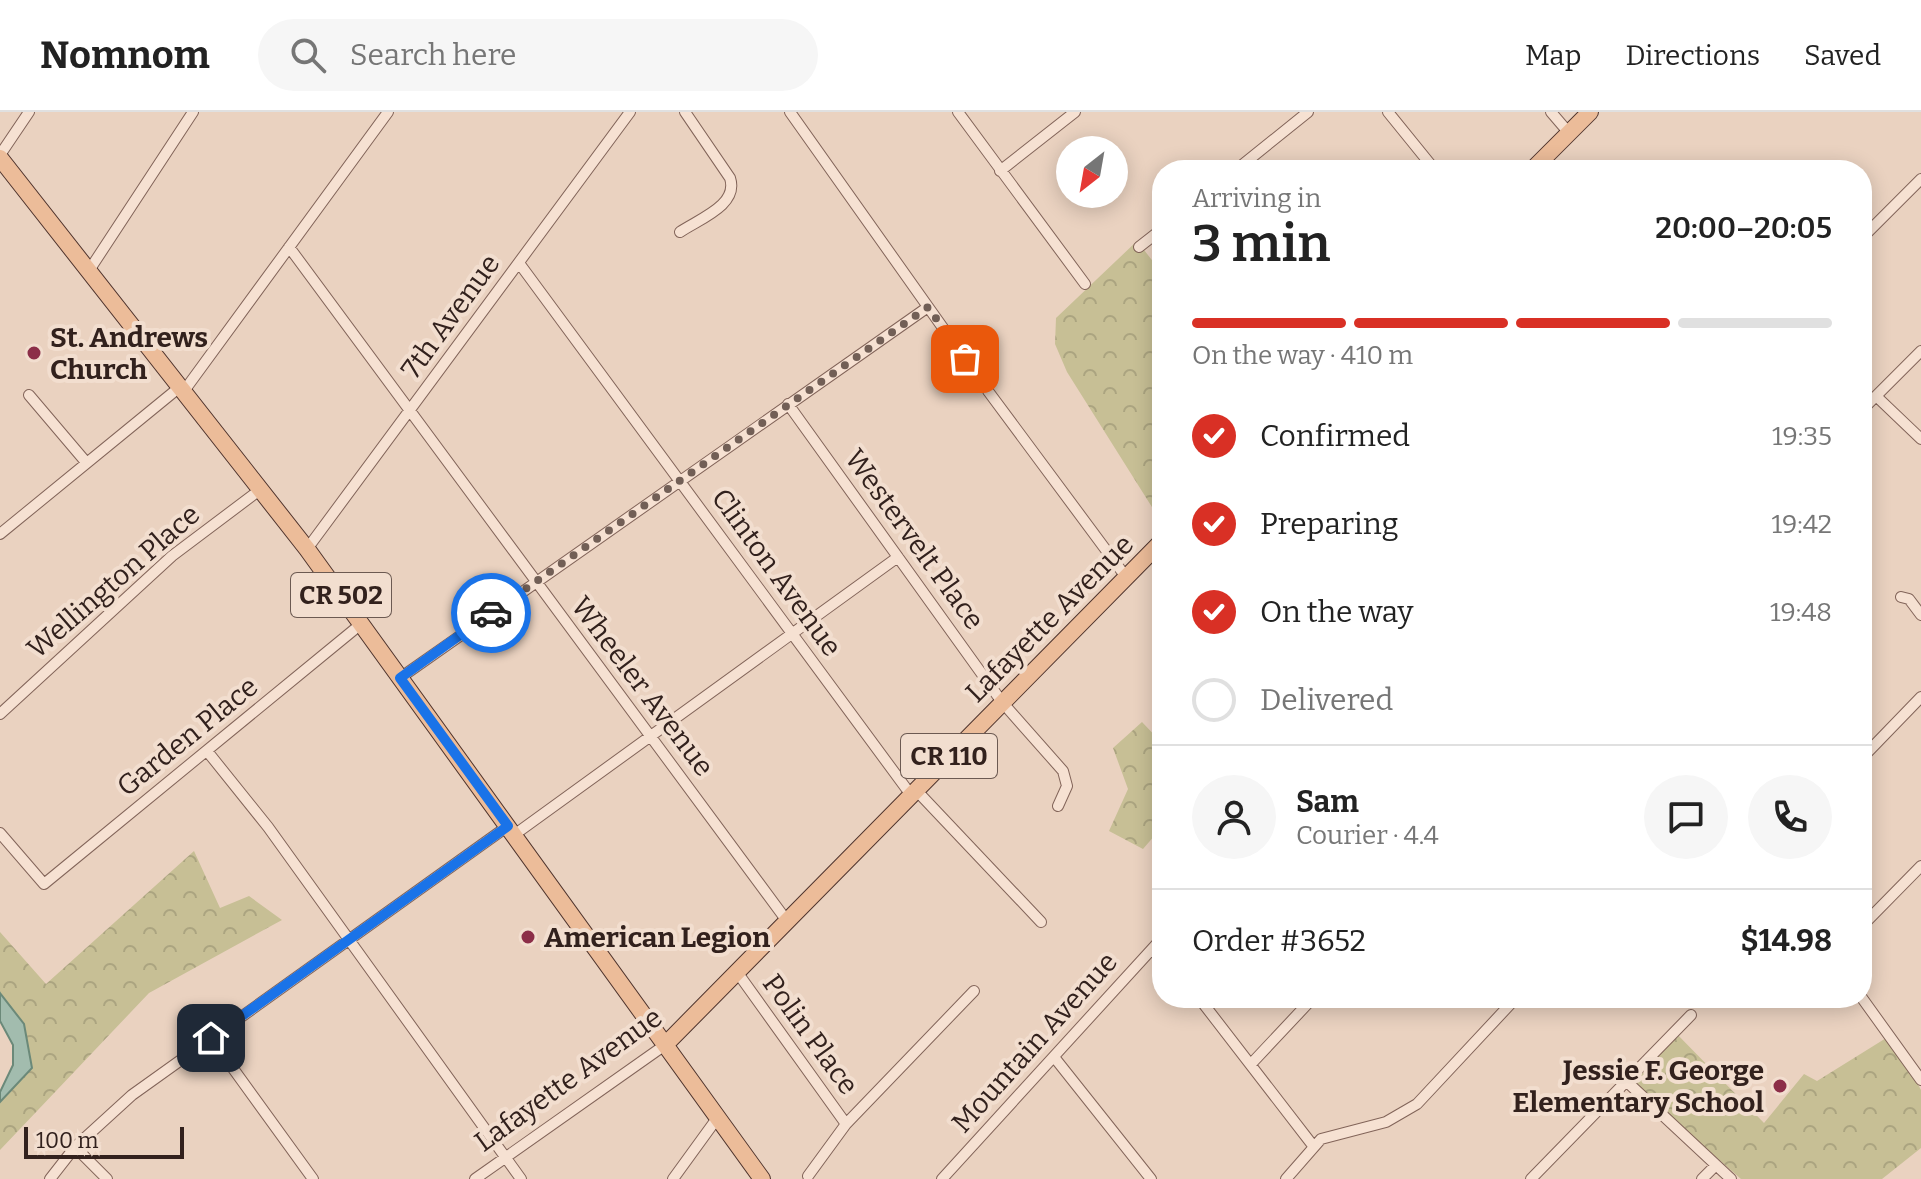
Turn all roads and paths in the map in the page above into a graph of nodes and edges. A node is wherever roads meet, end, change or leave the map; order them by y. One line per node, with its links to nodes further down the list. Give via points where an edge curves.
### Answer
1 (29, 112): 14 (street)
2 (193, 112): 26 (street)
3 (388, 112): 23 (street)
4 (630, 112): 25 (street, 7th Avenue)
5 (685, 112): 21 (street, via 733,188 727,201)
6 (790, 112): 28 (street)
7 (958, 112): 18 (street)
8 (1075, 112): 18 (street)
9 (1308, 112): 15 (street)
10 (1388, 112): 16 (street)
11 (1551, 112): 13 (street)
12 (1590, 112): 13 (main road)
13 (1569, 133): 17 (main road)
14 (0, 156): 26 (main road, CR 502)
15 (1248, 160)
16 (1427, 160)
17 (1542, 160)
18 (1000, 171): 27 (street)
19 (1921, 179): 20 (street)
20 (1872, 228)
21 (680, 232)
22 (1152, 237): 24 (street)
23 (289, 247): 31 (street); 37 (street, Wheeler Avenue)
24 (1139, 247)
25 (519, 263): 37 (street, 7th Avenue); 40 (street, Clinton Avenue)
26 (90, 269): 31 (main road, CR 502)
27 (1085, 284)
28 (928, 307): 30 (street); 36 (street)
29 (1921, 351): 34 (street)
30 (965, 359)
31 (183, 388): 39 (street); 41 (main road, CR 502)
32 (988, 391): 46 (street)
33 (29, 395): 39 (street)
34 (1876, 396): 35 (street); 38 (street)
35 (1872, 400)
36 (788, 404): 40 (street); 45 (street, Westervelt Place)
37 (410, 411): 43 (street, 7th Avenue); 47 (street, Wheeler Avenue)
38 (1921, 439)
39 (85, 461): 42 (street)
40 (679, 480): 47 (street); 51 (street, Clinton Avenue)
41 (261, 489): 43 (main road, CR 502); 55 (street, Wellington Place, via 172,556)
42 (0, 534)
43 (307, 549): 50 (main road, CR 502)
44 (1152, 551): 46 (main road, Lafayette Avenue / CR 110)
45 (898, 557): 51 (street); 54 (street, Westervelt Place)
46 (1126, 577): 54 (main road, Lafayette Avenue / CR 110)
47 (535, 581): 52 (street); 56 (street, Wheeler Avenue)
48 (1901, 597): 49 (street)
49 (1921, 615)
50 (361, 624): 52 (main road, CR 502); 58 (street, Garden Place)
51 (792, 634): 56 (street); 59 (street, Clinton Avenue)
52 (400, 678): 61 (main road, CR 502)
53 (1921, 697): 57 (street)
54 (1002, 702): 59 (main road, Lafayette Avenue / CR 110); 60 (street, Westervelt Place, via 1063,771 1067,786)
55 (0, 714)
56 (650, 736): 61 (street); 65 (street, Wheeler Avenue)
57 (1872, 748)
58 (207, 751): 62 (street, Garden Place, via 44,884); 67 (street)
59 (913, 792): 65 (main road, Lafayette Avenue / CR 110); 66 (street, Clinton Avenue)
60 (1058, 806)
61 (511, 830): 67 (street); 77 (main road, CR 502)
62 (0, 833)
63 (1920, 869): 64 (street)
64 (1872, 916)
65 (787, 921): 69 (main road, Lafayette Avenue / CR 110)
66 (1041, 922)
67 (348, 939): 76 (street); 86 (street)
68 (1152, 949): 78 (street, Mountain Avenue)
69 (737, 972): 77 (main road, Lafayette Avenue / CR 110); 83 (street, Polin Place)
70 (974, 991): 83 (street)
71 (1207, 1008): 79 (street)
72 (1304, 1008): 79 (street)
73 (1507, 1008): 85 (street, via 1417,1104 1386,1122 1321,1139)
74 (1869, 1008): 81 (street)
75 (1691, 1015): 80 (street)
76 (211, 1038): 84 (street, via 132,1095); 91 (street)
77 (665, 1045): 82 (main road, CR 502); 86 (street, Lafayette Avenue)
78 (1054, 1057): 96 (street, Mountain Avenue); 97 (street)
79 (1251, 1064): 85 (street)
80 (1625, 1080): 87 (street); 99 (street)
81 (1921, 1080)
82 (718, 1117): 94 (street); 95 (main road, CR 502)
83 (846, 1124): 88 (street)
84 (75, 1147): 89 (street); 90 (street)
85 (1314, 1147): 98 (street)
86 (504, 1157): 92 (street, Lafayette Avenue); 93 (street)
87 (1716, 1165): 100 (street); 101 (street)
88 (808, 1176)
89 (50, 1179)
90 (107, 1179)
91 (313, 1179)
92 (475, 1179)
93 (521, 1179)
94 (673, 1179)
95 (762, 1179)
96 (942, 1179)
97 (1151, 1179)
98 (1286, 1179)
99 (1531, 1179)
100 (1702, 1179)
101 (1731, 1179)

